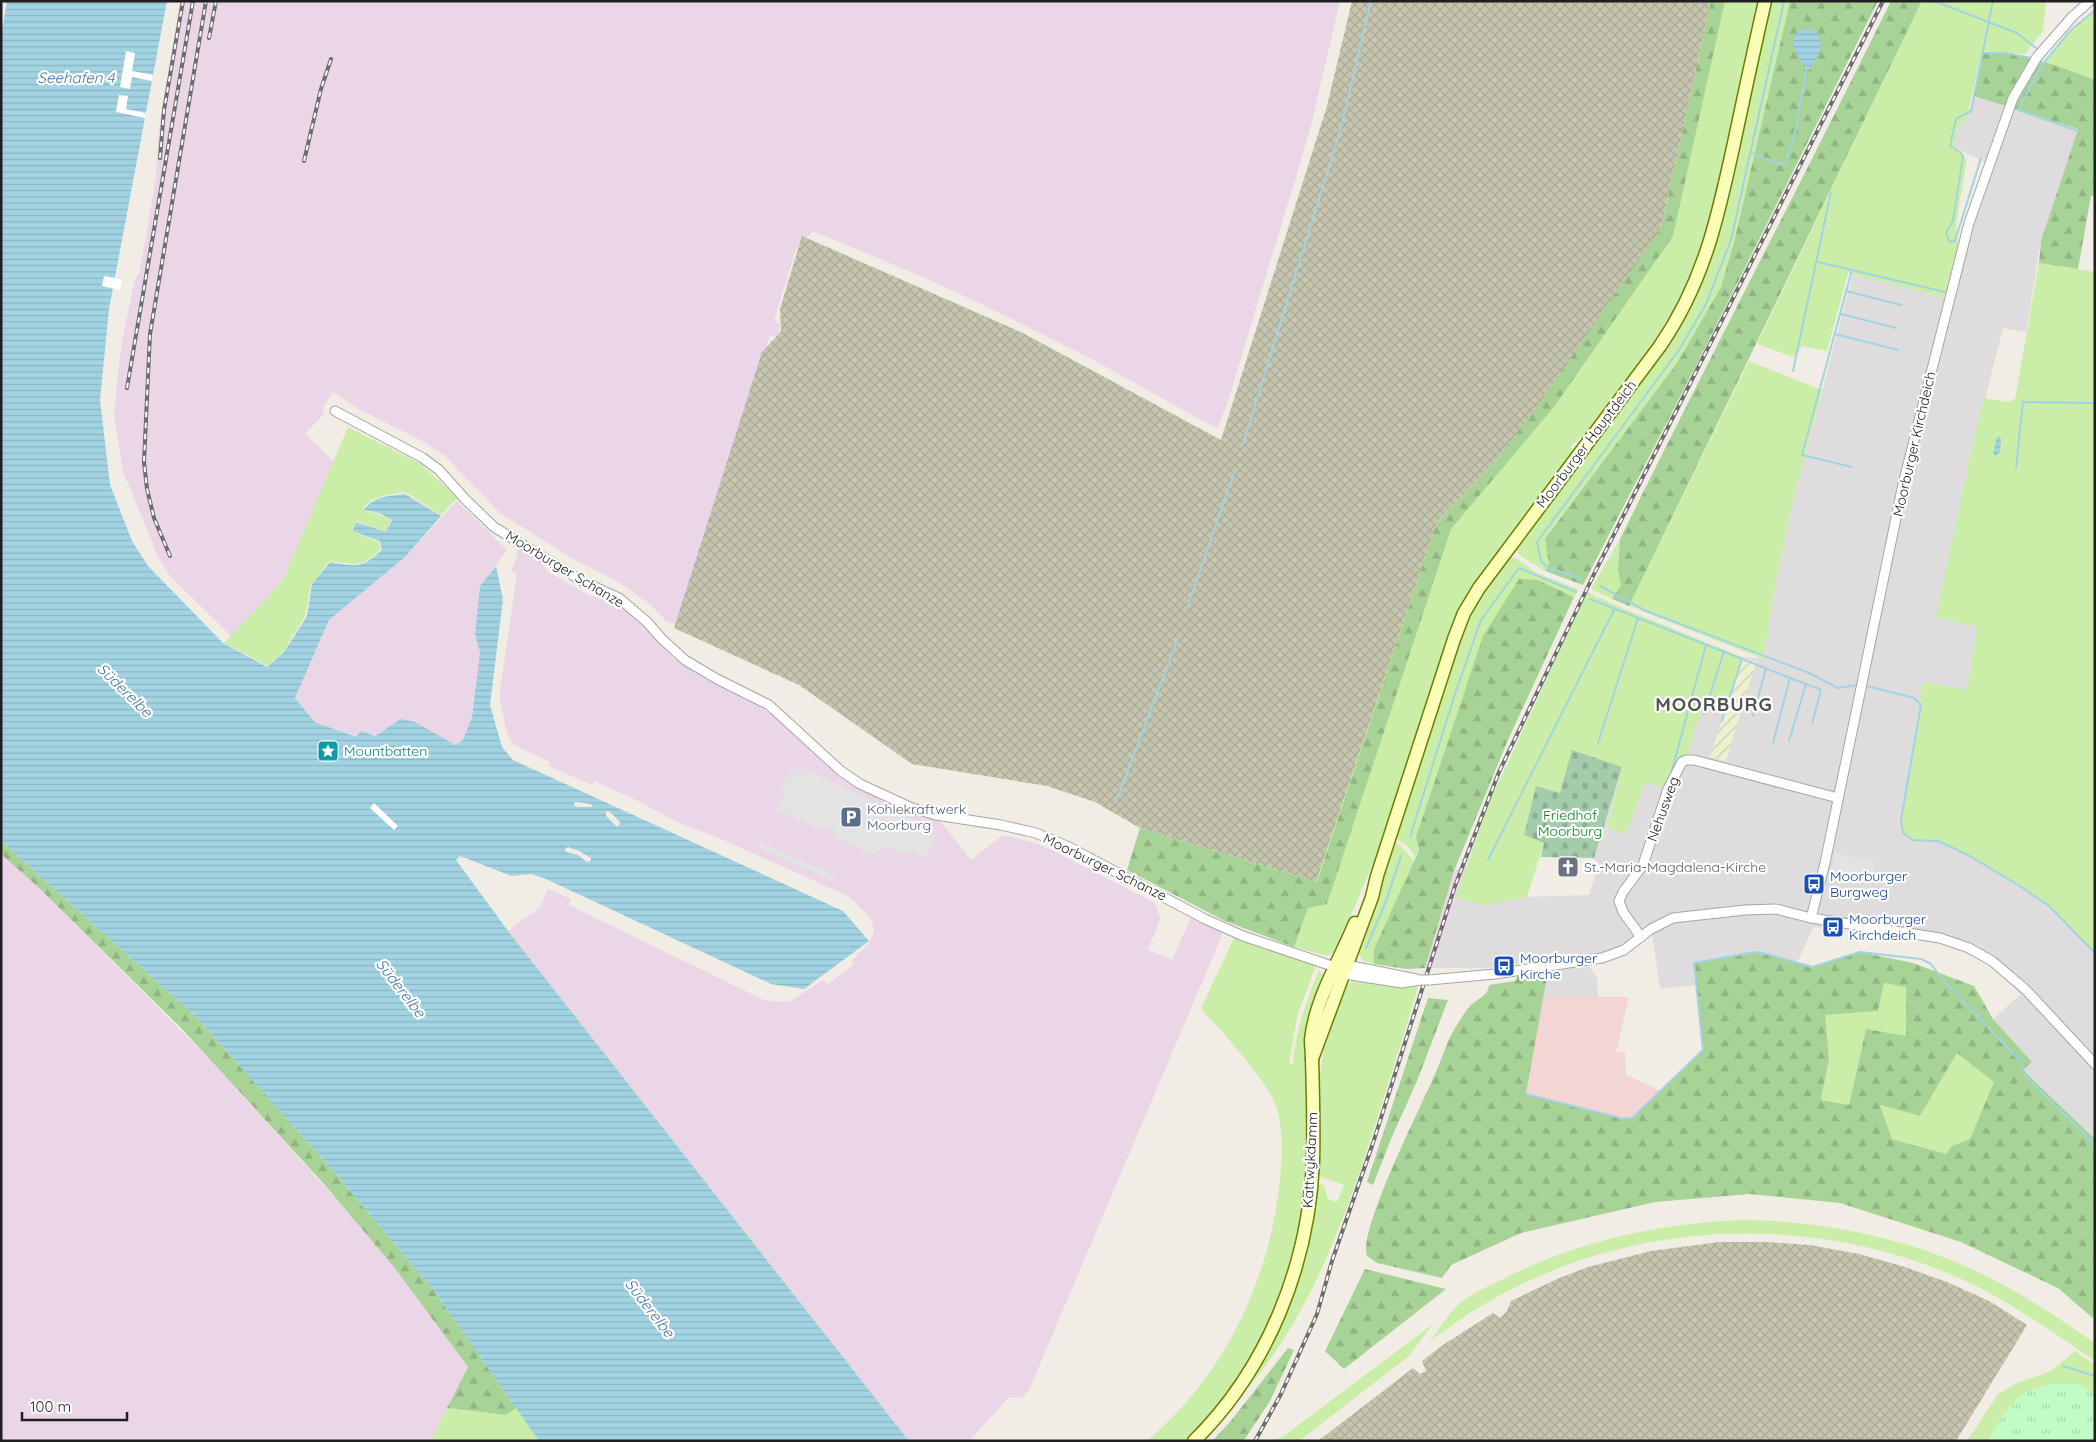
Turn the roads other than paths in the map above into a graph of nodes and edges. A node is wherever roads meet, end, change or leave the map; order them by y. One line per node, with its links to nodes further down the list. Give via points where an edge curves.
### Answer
1 (1764, 1): 7 (main road, Moorburger Hauptdeich, via 1718,217 1699,275 1660,346 1468,604 1372,897)
2 (2090, 1): 4 (street, Moorburger Kirchdeich, via 2037,57 2013,98 1969,223 1903,484)
3 (334, 411): 7 (street, Moorburger Schanze, via 423,458 439,470 494,527 582,581 619,598 685,660 769,705 841,771 860,784 936,815 1036,833 1205,919 1287,952)
4 (1838, 798): 5 (street, Moorburger Kirchdeich); 6 (street, Nehusweg, via 1694,760 1678,765 1643,865 1619,901)
5 (1811, 918): 6 (street, Moorburger Schanze, via 1768,908 1718,912 1673,918); 8 (street, Moorburger Schanze, via 1940,938 1969,948 1992,961 2026,990)
6 (1641, 937): 7 (street, Moorburger Schanze, via 1624,950 1602,958 1495,974 1425,980)
7 (1342, 969): 9 (main road, Kattwykdamm, via 1314,1024 1311,1041 1311,1187 1293,1276 1276,1320 1254,1362 1229,1401)
8 (2095, 1064)
9 (1194, 1441)

